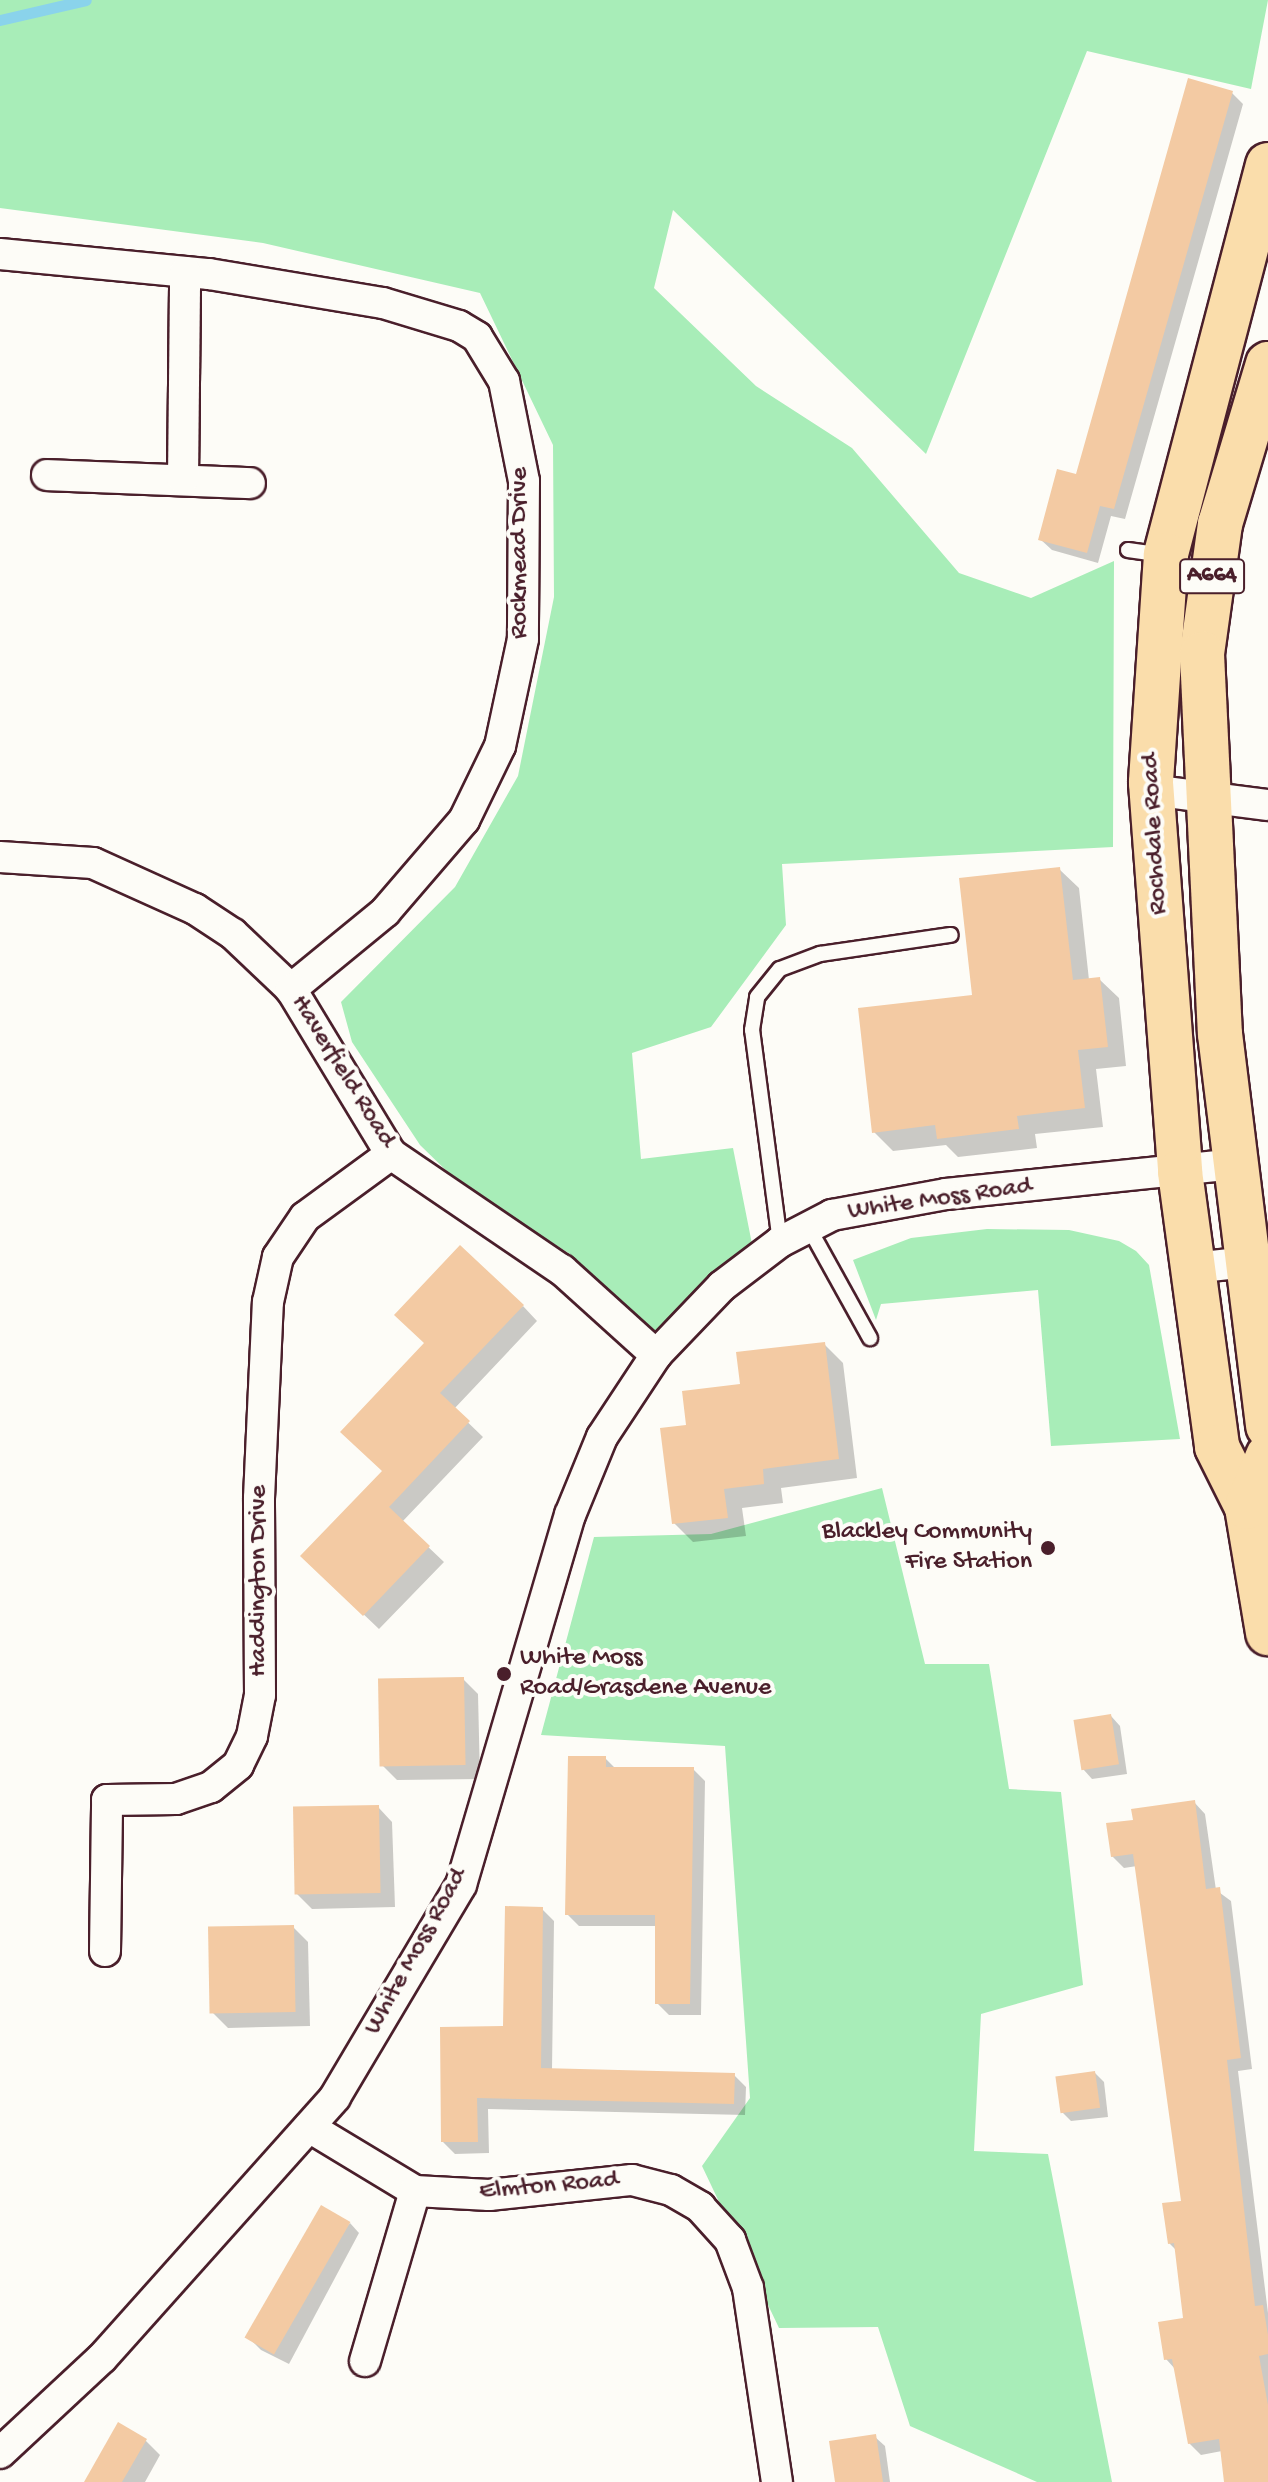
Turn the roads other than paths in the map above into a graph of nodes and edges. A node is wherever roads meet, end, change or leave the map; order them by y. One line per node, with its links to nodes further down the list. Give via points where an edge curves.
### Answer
1 (1268, 165): 8 (main road, Rochdale Road, via 1147,553)
2 (0, 254): 3 (street, Rockmead Drive)
3 (185, 272): 6 (street); 13 (street, Rockmead Drive, via 383,303 459,326 477,337 504,381 524,481 523,639 500,746 464,820 385,912)
4 (1268, 364): 9 (main road, A664, via 1220,524 1202,654)
5 (47, 475): 6 (street)
6 (183, 479): 7 (street)
7 (250, 483)
8 (1151, 790): 9 (street); 16 (main road, Rochdale Road)
9 (1211, 795): 10 (street); 15 (main road, A664, via 1220,1034)
10 (1268, 805)
11 (0, 857): 13 (street, Haverfield Road, via 93,863 130,878 233,934)
12 (951, 935): 18 (lane, via 820,954 780,969 757,997 752,1030)
13 (291, 989): 14 (street, Haverfield Road)
14 (391, 1154): 22 (street, Haverfield Road, via 562,1270); 27 (street, Haddington Drive, via 305,1217 278,1257 268,1302 259,1498 260,1695 252,1736 238,1765 211,1787 176,1799 107,1800)
15 (1234, 1164): 16 (street, White Moss Road); 19 (main road, A664)
16 (1180, 1172): 17 (street, White Moss Road, via 946,1194 832,1215); 20 (main road, Rochdale Road)
17 (809, 1228): 18 (street, White Moss Road); 21 (lane)
18 (780, 1242): 22 (street, White Moss Road, via 722,1286)
19 (1257, 1261): 20 (street); 23 (main road, A664)
20 (1193, 1268): 25 (main road, Rochdale Road, via 1217,1447)
21 (870, 1338)
22 (656, 1355): 28 (street, White Moss Road, via 602,1437 570,1515 461,1885 335,2097)
23 (1268, 1426)
24 (1268, 1456): 25 (main road)
25 (1247, 1507): 26 (main road, Rochdale Road)
26 (1268, 1633)
27 (105, 1951)
28 (309, 2127): 29 (street, Elmton Road); 31 (street, White Moss Road, via 102,2358)
29 (415, 2191): 30 (street); 32 (street, Elmton Road, via 489,2195 632,2180 671,2190 700,2207 730,2240 748,2288)
30 (365, 2361)
31 (0, 2453)
32 (777, 2482)

